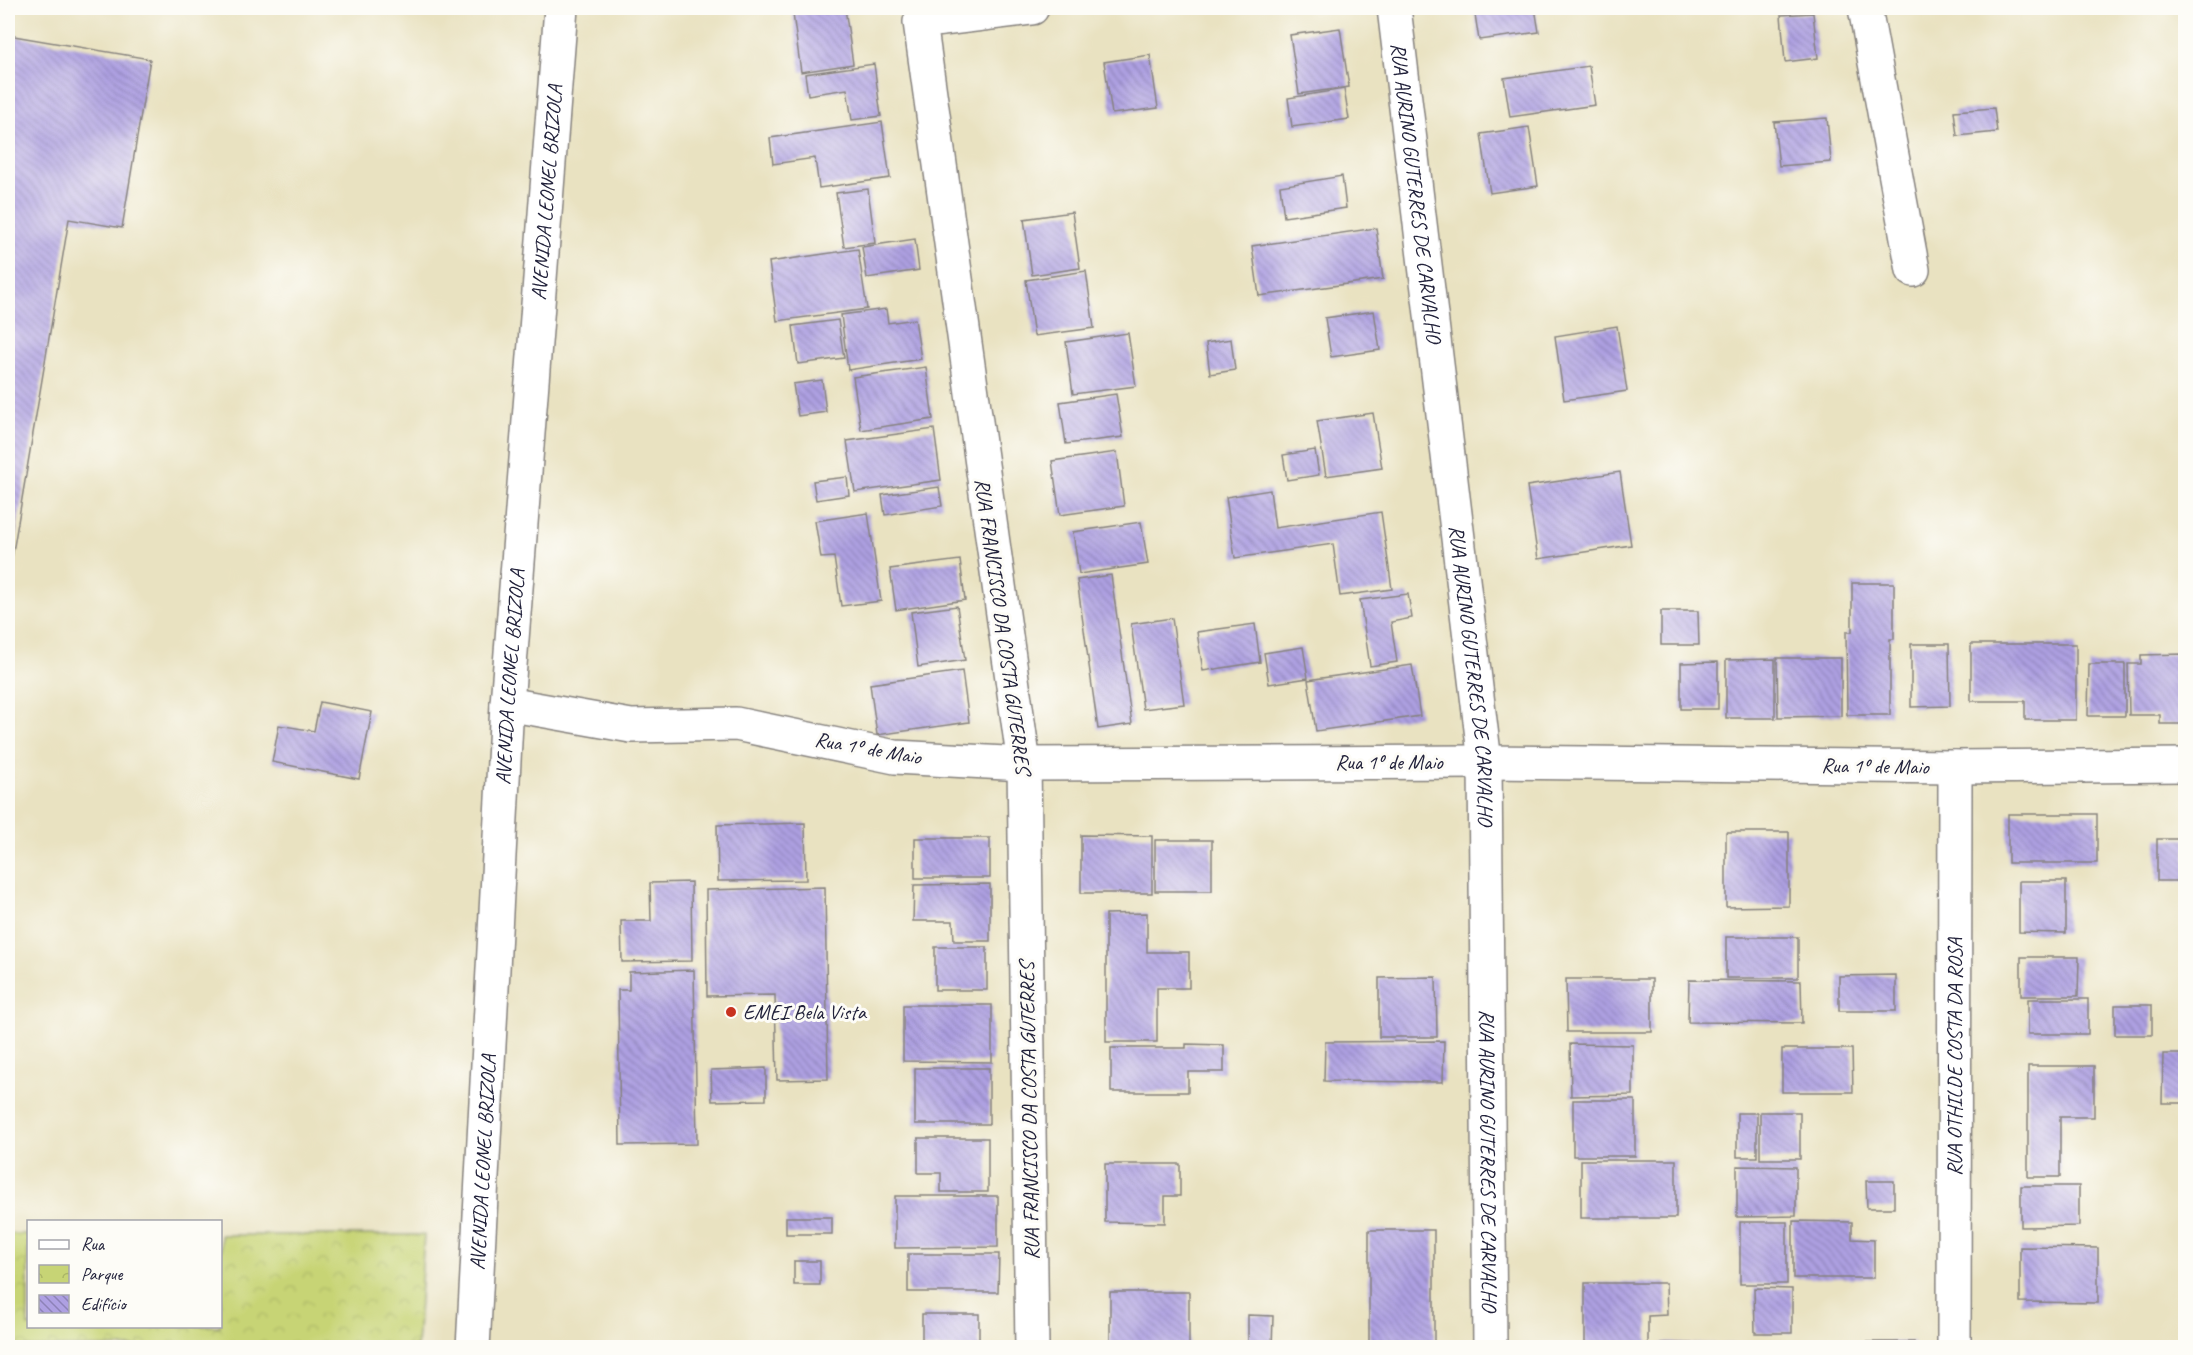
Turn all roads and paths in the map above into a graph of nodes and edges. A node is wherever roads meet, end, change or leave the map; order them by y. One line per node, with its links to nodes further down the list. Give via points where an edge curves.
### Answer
1 (561, 8): 6 (street, AVENIDA LEONEL BRIZOLA)
2 (1032, 8): 8 (street, RUA FRANCISCO DA COSTA GUTERRES, via 920,22)
3 (1394, 8): 7 (street, RUA AURINO GUTERRES DE CARVALHO)
4 (1865, 8): 5 (street)
5 (1913, 270)
6 (507, 704): 8 (street, Rua 1º de Maio, via 632,726 736,724 895,757); 11 (street, AVENIDA LEONEL BRIZOLA)
7 (1485, 762): 8 (street, Rua 1º de Maio); 10 (street, Rua 1º de Maio); 13 (street, RUA AURINO GUTERRES DE CARVALHO)
8 (1024, 764): 12 (street, RUA FRANCISCO DA COSTA GUTERRES)
9 (2186, 765): 10 (street, Rua 1º de Maio)
10 (1955, 767): 14 (street, RUA OTHILDE COSTA DA ROSA)
11 (473, 1347)
12 (1032, 1347)
13 (1490, 1347)
14 (1954, 1347)

